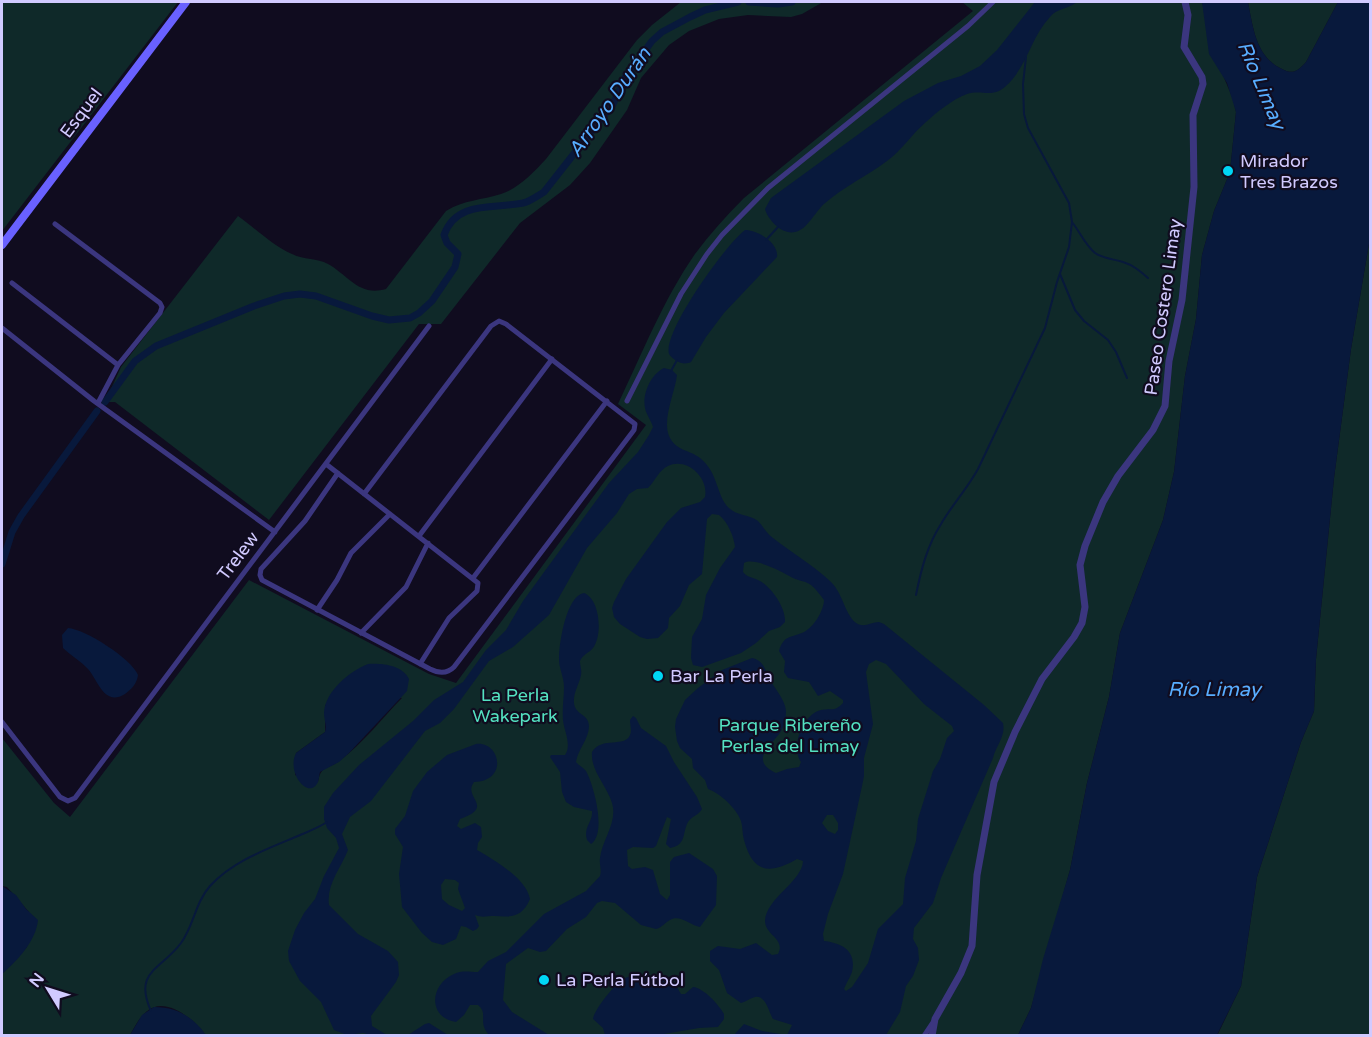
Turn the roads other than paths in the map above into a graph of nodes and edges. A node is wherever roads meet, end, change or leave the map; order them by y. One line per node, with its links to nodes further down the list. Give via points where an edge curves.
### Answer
1 (186, 2): 5 (main road, Esquel)
2 (993, 2): 12 (street, via 768,188 735,220 693,274)
3 (1185, 2): 26 (street, Paseo Costero Limay, via 1188,15 1184,47 1203,84 1193,115 1194,187 1165,406 1103,502 1080,565 1085,607 1082,623 1042,679 1001,762 990,798 977,875 972,946)
4 (55, 224): 10 (street, via 161,304 160,313)
5 (2, 244)
6 (12, 283): 10 (street)
7 (429, 326): 14 (street, Trelew)
8 (2, 328): 13 (street)
9 (552, 359): 11 (street); 16 (street, via 504,322 496,322); 19 (street)
10 (118, 365): 13 (street)
11 (607, 401): 21 (street); 24 (street, via 632,420 635,428 454,667 443,672)
12 (627, 401)
13 (98, 403): 18 (street)
14 (326, 464): 15 (street); 18 (street, Trelew)
15 (338, 473): 16 (street); 22 (street, via 305,521 260,572 260,578 267,584)
16 (364, 494): 17 (street)
17 (390, 514): 19 (street); 22 (street, via 351,553)
18 (275, 532): 25 (street, Trelew, via 78,795 68,801 58,795)
19 (419, 536): 20 (street)
20 (428, 543): 21 (street); 23 (street, via 406,587)
21 (473, 578): 24 (street, via 477,591 449,618)
22 (317, 610): 23 (street)
23 (361, 633): 24 (street)
24 (420, 664)
25 (2, 722)
26 (935, 1019): 27 (street); 28 (street, Paseo Costero Limay)
27 (924, 1035)
28 (932, 1035)

